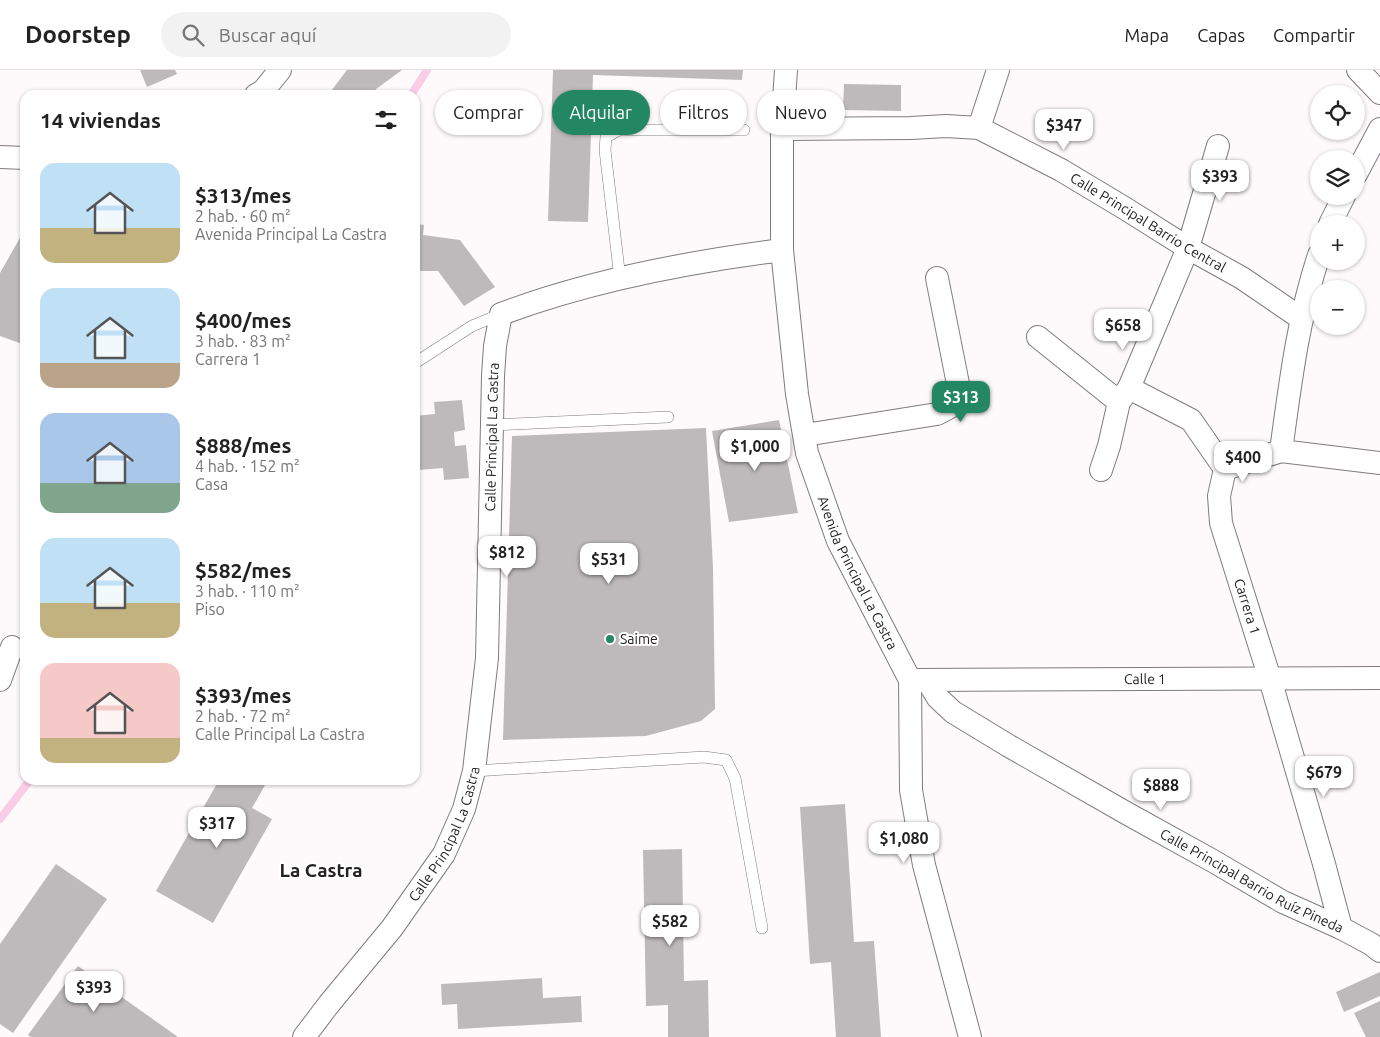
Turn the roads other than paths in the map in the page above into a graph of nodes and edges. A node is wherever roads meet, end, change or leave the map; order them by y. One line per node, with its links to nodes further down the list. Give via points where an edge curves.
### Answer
1 (280, 70): 5 (street)
2 (786, 70): 6 (street, Avenida Principal La Castra)
3 (998, 70): 8 (street)
4 (1358, 70): 7 (street)
5 (264, 90)
6 (785, 90)
7 (1380, 93)
8 (979, 128): 9 (street, Calle Principal Barrio Central); 15 (street, Calle Principal Barrio Central, via 1061,170)
9 (845, 129)
10 (1380, 129): 14 (street)
11 (660, 130): 19 (lane, via 619,130 606,137)
12 (782, 135): 16 (street, Avenida Principal La Castra)
13 (1218, 146): 15 (street)
14 (1365, 157)
15 (1188, 248): 21 (street, Calle Principal Barrio Central, via 1242,278); 24 (street)
16 (782, 250): 19 (street); 27 (street, Avenida Principal La Castra, via 797,394)
17 (1315, 270): 21 (street)
18 (937, 278): 27 (street, via 959,389 954,405 936,414)
19 (620, 279): 20 (street, via 558,294)
20 (501, 314): 23 (lane, via 472,326); 26 (street, Calle Principal La Castra, via 495,356)
21 (1302, 319): 28 (street)
22 (1038, 337): 24 (street)
23 (420, 360)
24 (1124, 395): 30 (street, via 1190,420); 31 (street)
25 (668, 418): 26 (lane)
26 (492, 425): 37 (street, Calle Principal La Castra, via 487,658)
27 (805, 435): 36 (street, Avenida Principal La Castra, via 807,453 838,541)
28 (1281, 451): 29 (street); 30 (street)
29 (1380, 463)
30 (1225, 469): 34 (street, Carrera 1, via 1219,496 1221,523)
31 (1101, 470)
32 (12, 647): 35 (street)
33 (1380, 678): 34 (street, Calle 1)
34 (1270, 679): 36 (street, Calle 1); 39 (street, Carrera 1)
35 (0, 680)
36 (918, 680): 39 (street, Calle Principal Barrio Ruíz Pineda, via 953,712 1009,746 1284,902); 42 (street, Avenida Principal La Castra, via 911,790 924,865)
37 (474, 771): 38 (lane, via 704,757 726,760 735,778); 41 (street, Calle Principal La Castra, via 464,809 444,854 392,928)
38 (762, 928)
39 (1341, 928): 40 (street, Calle Principal Barrio Ruíz Pineda)
40 (1380, 951)
41 (304, 1037)
42 (970, 1037)

